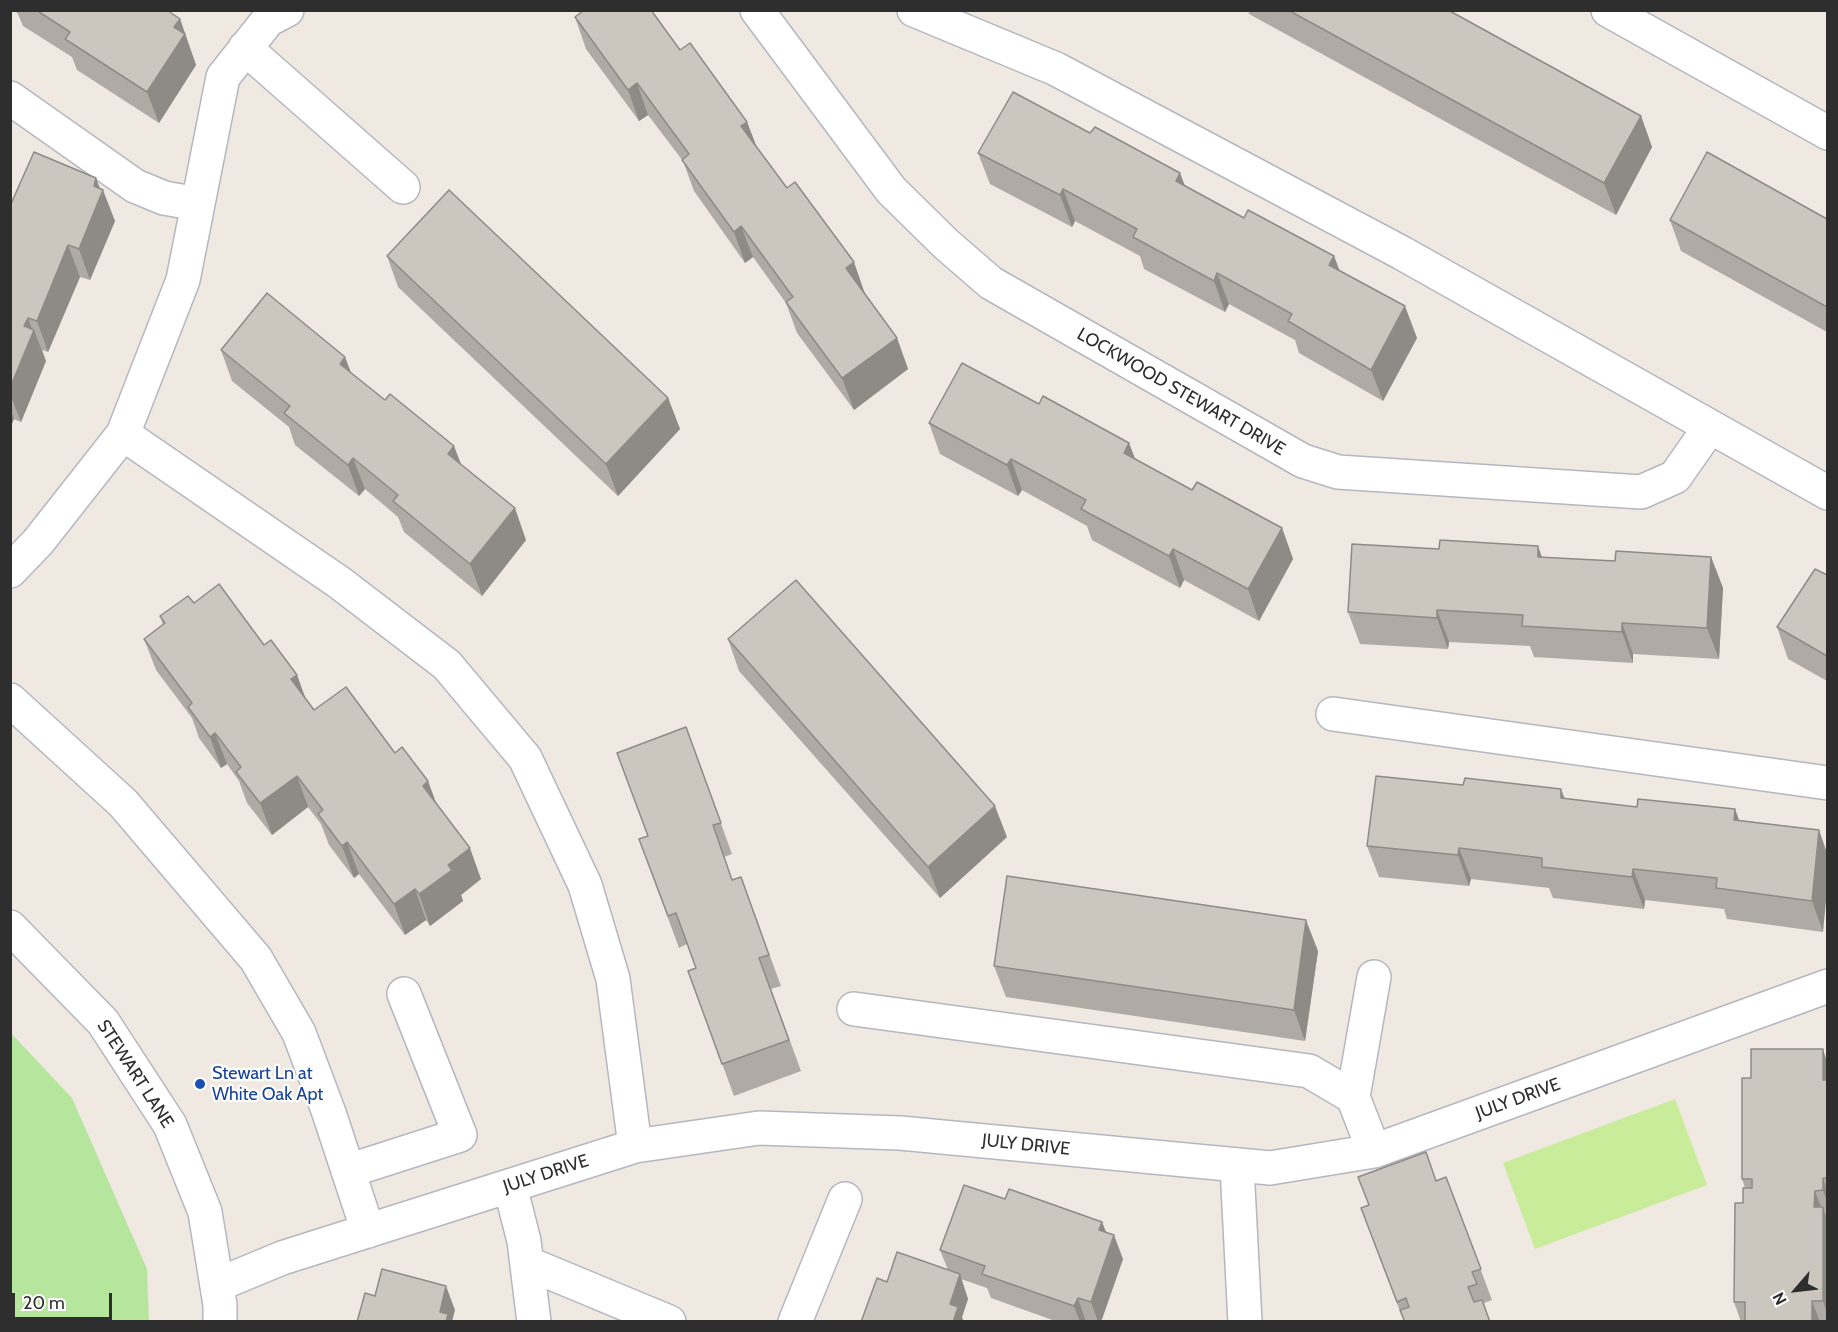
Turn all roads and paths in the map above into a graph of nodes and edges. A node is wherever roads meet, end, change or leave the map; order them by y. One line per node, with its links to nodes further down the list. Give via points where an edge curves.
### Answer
1 (287, 10): 5 (street, via 268,20)
2 (757, 10): 10 (street, LOCKWOOD STEWART DRIVE, via 891,190 991,283 1303,461 1338,472 1641,492 1675,477)
3 (914, 10): 10 (street, via 1056,69 1402,253)
4 (1608, 10): 7 (street)
5 (245, 48): 8 (street); 9 (street, via 223,77)
6 (10, 98): 9 (street, via 135,186 164,198)
7 (1827, 133)
8 (403, 187)
9 (198, 204): 11 (street, via 183,280)
10 (1710, 427): 12 (street)
11 (123, 434): 13 (street, via 38,542); 23 (street, via 340,583 447,665 525,758 585,885 614,979)
12 (1827, 493)
13 (10, 571)
14 (10, 700): 26 (street, via 123,803 256,959 299,1033)
15 (1333, 714): 16 (street)
16 (1827, 783)
17 (10, 927): 31 (street, STEWART LANE, via 103,1022 170,1125 205,1212)
18 (1374, 977): 22 (street)
19 (1827, 986): 24 (street, JULY DRIVE)
20 (404, 994): 26 (street, via 460,1135)
21 (854, 1009): 22 (street, via 1309,1071)
22 (1353, 1098): 24 (street)
23 (635, 1146): 25 (street, JULY DRIVE, via 759,1128 795,1129 900,1133); 27 (street, JULY DRIVE)
24 (1374, 1150): 25 (street, JULY DRIVE, via 1270,1168)
25 (1237, 1167): 36 (street)
26 (348, 1171): 29 (street)
27 (510, 1186): 29 (street, JULY DRIVE); 30 (street)
28 (845, 1199): 35 (street)
29 (368, 1231): 31 (street, JULY DRIVE, via 282,1258)
30 (527, 1263): 33 (street); 34 (street)
31 (217, 1285): 32 (street, STEWART LANE)
32 (220, 1322)
33 (534, 1322)
34 (669, 1322)
35 (795, 1322)
36 (1245, 1322)

